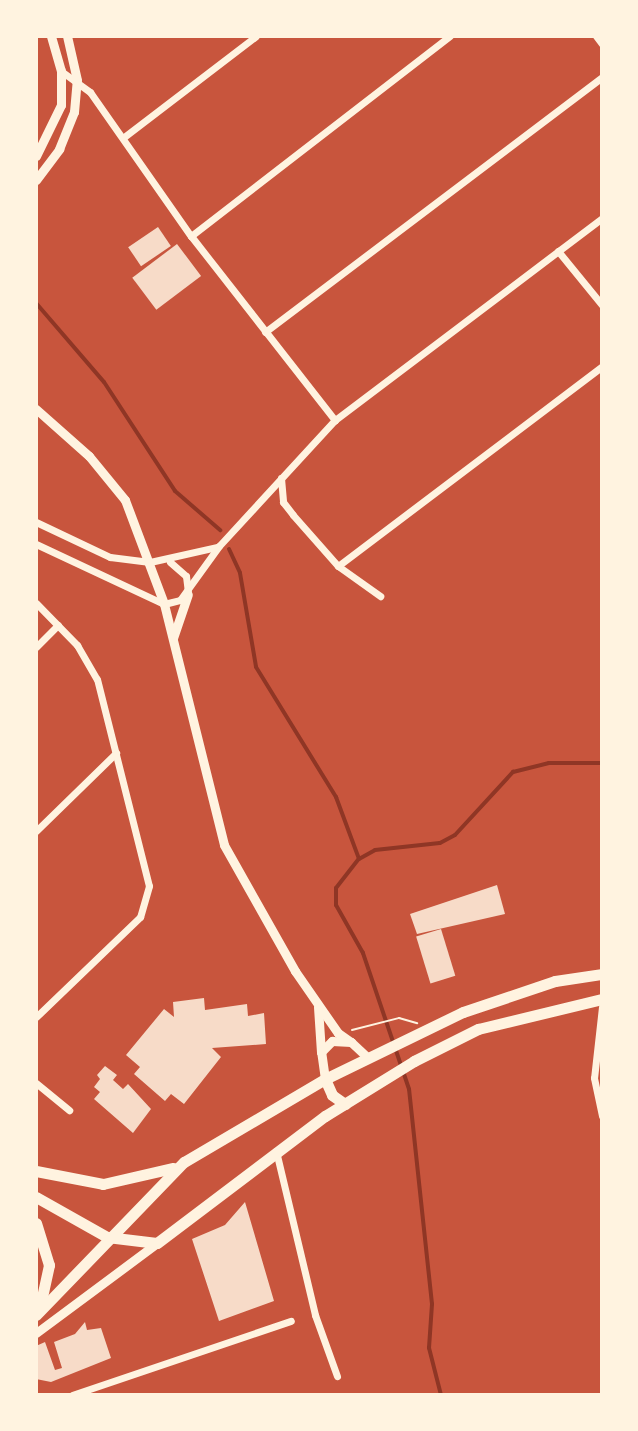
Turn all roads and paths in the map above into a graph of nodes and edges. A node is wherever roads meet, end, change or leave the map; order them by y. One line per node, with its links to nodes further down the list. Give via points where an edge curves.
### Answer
1 (67, 36): 9 (street)
2 (256, 36): 10 (street)
3 (450, 36): 14 (street)
4 (596, 36): 6 (street)
5 (53, 37): 7 (street)
6 (602, 44)
7 (61, 71): 9 (street); 11 (street, via 61,105)
8 (602, 77): 17 (street)
9 (77, 80): 10 (street); 12 (street, via 74,112 59,149)
10 (124, 137): 14 (street)
11 (36, 156)
12 (36, 180)
13 (602, 218): 15 (street)
14 (191, 236): 17 (street)
15 (558, 251): 16 (street); 20 (street)
16 (602, 305)
17 (265, 332): 20 (street)
18 (602, 366): 29 (street)
19 (36, 409): 27 (street, via 118,489)
20 (335, 420): 21 (street)
21 (281, 478): 25 (street); 29 (street, via 283,502)
22 (36, 522): 23 (street)
23 (76, 543): 26 (street); 27 (street, via 110,557)
24 (36, 544): 26 (street)
25 (219, 546): 28 (street); 30 (street)
26 (68, 560): 33 (street)
27 (150, 562): 28 (street); 33 (street)
28 (170, 562): 30 (street, via 186,576)
29 (338, 566): 31 (street)
30 (188, 594): 33 (street); 35 (street)
31 (380, 596)
32 (36, 603): 34 (street)
33 (164, 604): 35 (street)
34 (58, 625): 36 (street); 37 (street, via 97,679)
35 (173, 638): 41 (street, via 224,845)
36 (36, 647)
37 (116, 753): 38 (street); 43 (street, via 149,886 145,903 140,917)
38 (36, 831)
39 (602, 974): 45 (main road, via 555,981)
40 (602, 999): 50 (main road, via 483,1027)
41 (317, 1003): 46 (street); 47 (street)
42 (602, 1007): 54 (street, via 594,1078)
43 (36, 1017)
44 (382, 1024): 45 (path, via 416,1019)
45 (420, 1031): 48 (main road)
46 (351, 1042): 47 (street, via 332,1041); 48 (street)
47 (321, 1052): 49 (street)
48 (373, 1056): 49 (main road); 50 (main road)
49 (325, 1079): 52 (main road, via 332,1095); 56 (main road)
50 (382, 1080): 52 (main road)
51 (36, 1083): 53 (street)
52 (345, 1104): 55 (main road)
53 (69, 1110)
54 (602, 1116)
55 (276, 1151): 61 (main road); 65 (street, via 315,1315)
56 (184, 1162): 57 (main road, via 109,1184 79,1183); 60 (main road)
57 (36, 1171)
58 (36, 1197): 60 (main road)
59 (36, 1223): 62 (main road, via 49,1265)
60 (107, 1237): 61 (main road); 62 (main road)
61 (157, 1243): 64 (street)
62 (37, 1314)
63 (291, 1321): 66 (street)
64 (36, 1333)
65 (337, 1376)
66 (72, 1395)

